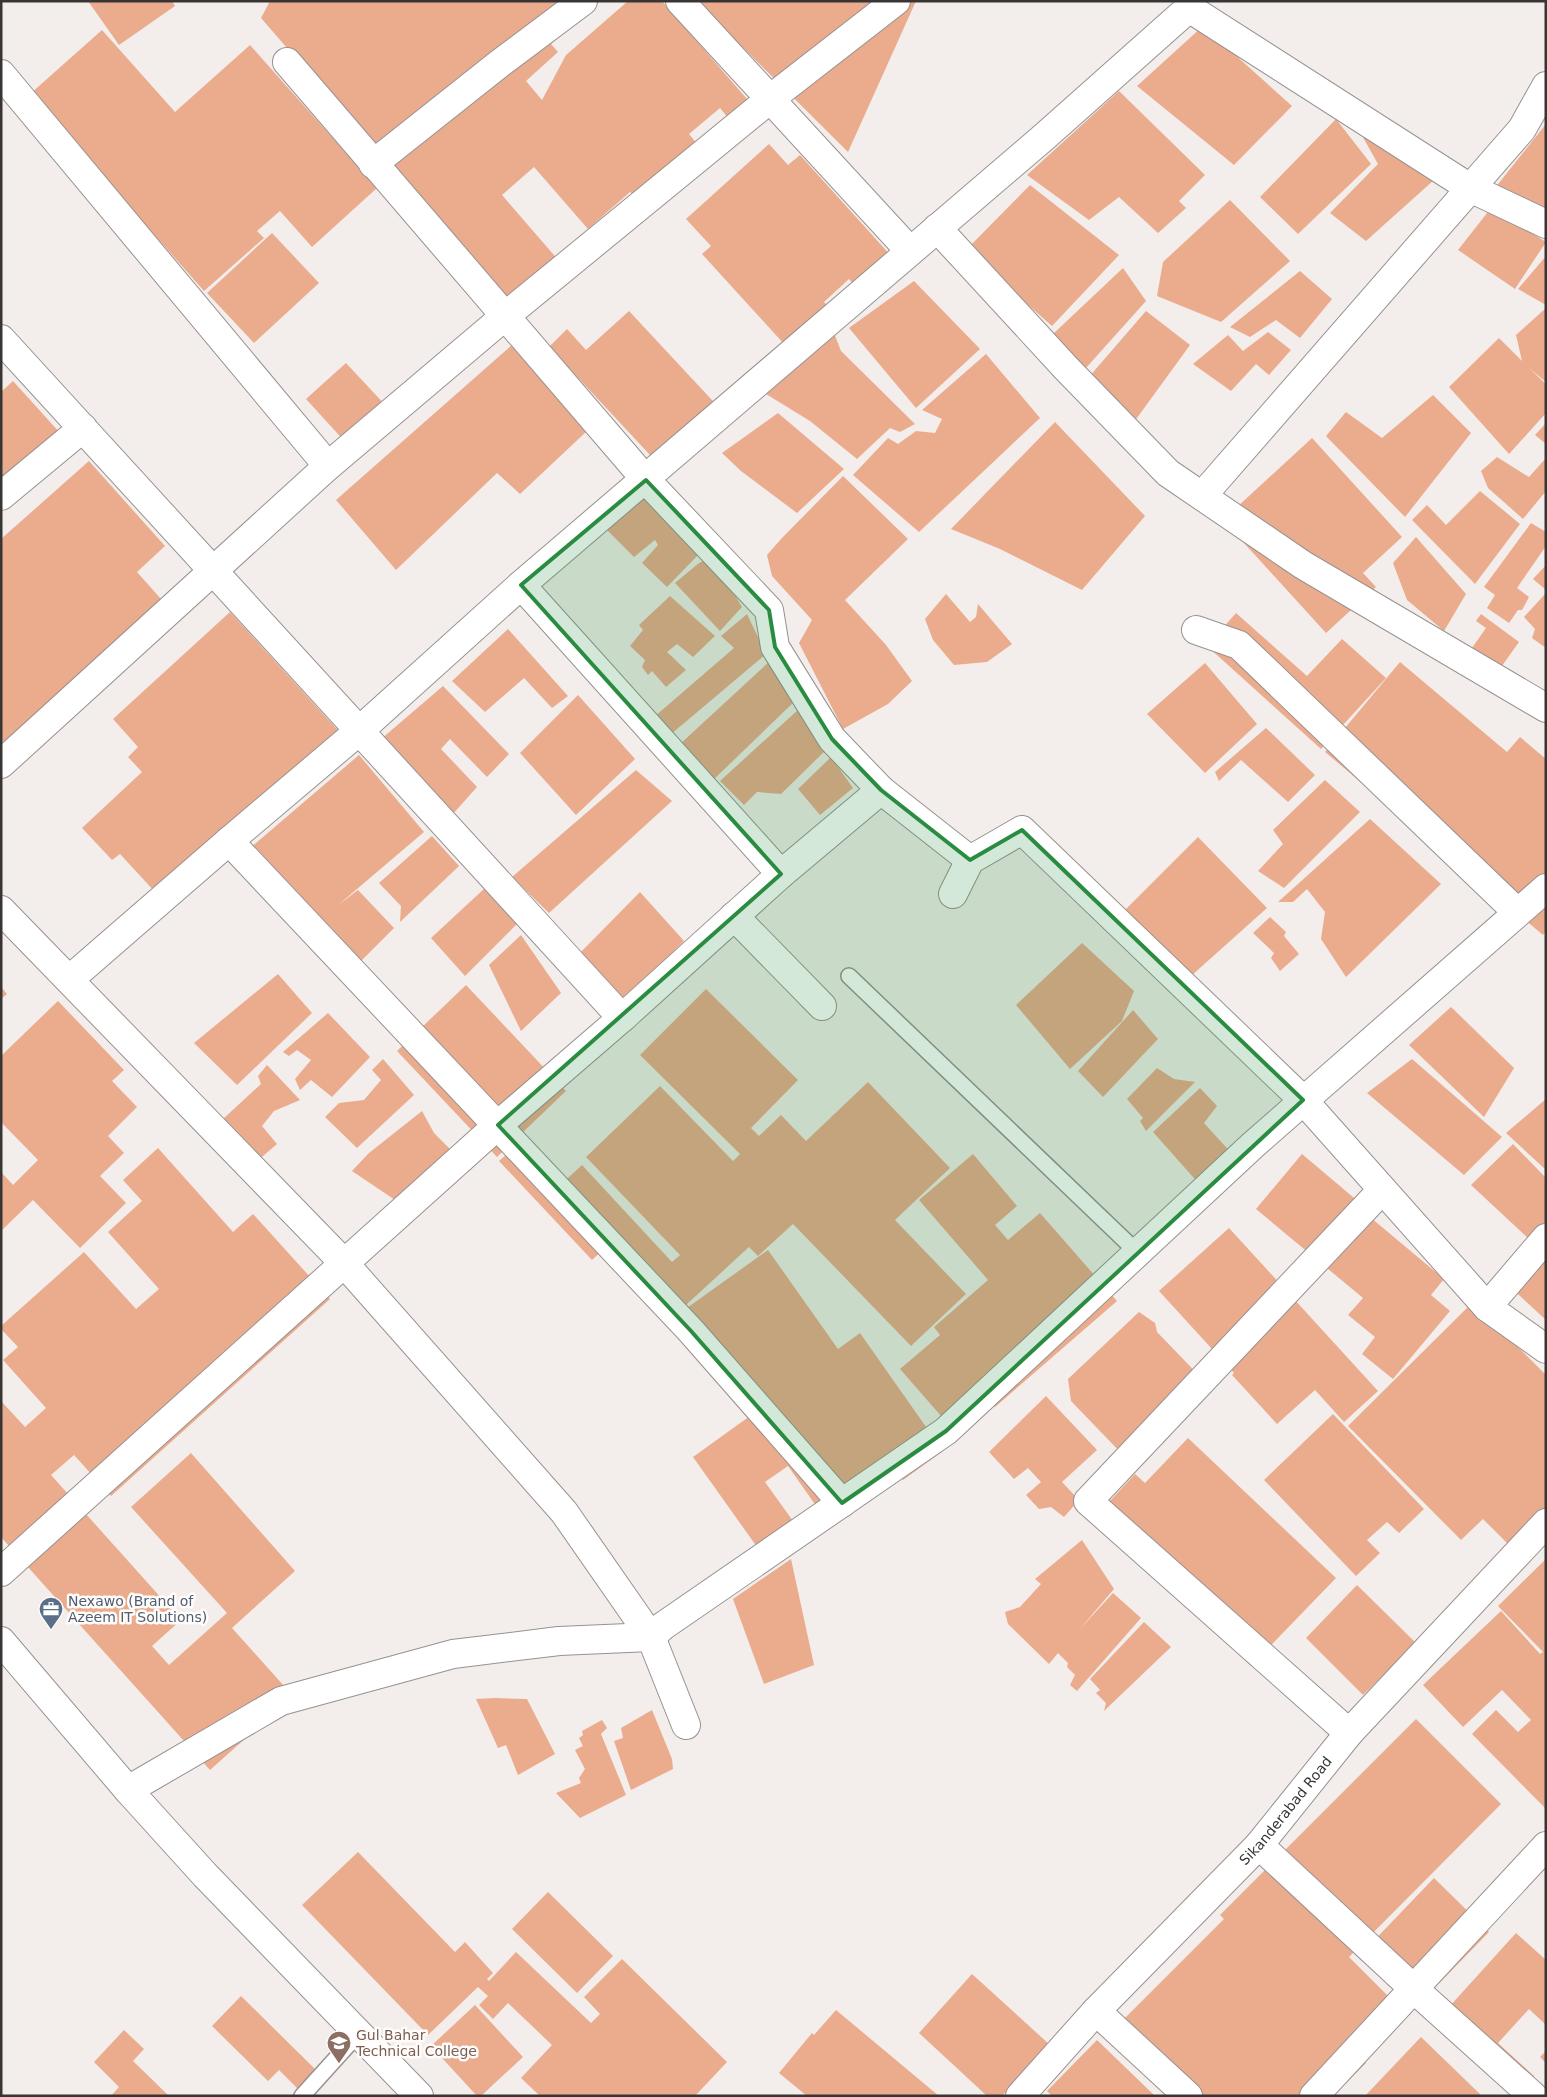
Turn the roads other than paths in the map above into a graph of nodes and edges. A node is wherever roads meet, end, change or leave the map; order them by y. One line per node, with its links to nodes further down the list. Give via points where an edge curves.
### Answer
1 (583, 1): 8 (street)
2 (680, 1): 7 (street)
3 (896, 1): 7 (street)
4 (287, 62): 8 (street)
5 (1, 74): 16 (street)
6 (1546, 86): 9 (street, via 1522,129)
7 (770, 99): 12 (street); 13 (street)
8 (374, 164): 13 (street)
9 (1470, 188): 10 (street); 11 (street, via 1189,8); 19 (street)
10 (1546, 224)
11 (937, 228): 12 (street); 19 (street, via 1168,474)
12 (910, 251): 17 (street)
13 (504, 317): 16 (street); 17 (street)
14 (1, 339): 15 (street)
15 (82, 428): 18 (street); 20 (street)
16 (328, 466): 20 (street)
17 (646, 480): 21 (street); 26 (street, via 770,610 775,647 832,739)
18 (1, 496)
19 (1202, 496): 23 (street, via 1303,565)
20 (213, 570): 24 (street); 25 (street)
21 (521, 585): 24 (street); 29 (street)
22 (1196, 630): 31 (street, via 1239,645)
23 (1546, 708)
24 (359, 731): 27 (street); 37 (street)
25 (1, 764)
26 (881, 790): 28 (street); 29 (street)
27 (229, 840): 35 (street); 39 (street)
28 (970, 860): 30 (street); 38 (street, via 1022,830)
29 (781, 874): 33 (street)
30 (953, 894)
31 (1535, 905): 38 (street)
32 (1, 910): 35 (street)
33 (734, 916): 36 (street); 37 (street)
34 (849, 976): 42 (lane)
35 (70, 980): 43 (street)
36 (822, 1006)
37 (622, 1018): 39 (street)
38 (1303, 1100): 40 (street); 42 (street)
39 (498, 1125): 43 (street); 46 (street, via 690,1331)
40 (1382, 1190): 44 (street); 52 (street, via 1088,1501)
41 (1546, 1238): 44 (street)
42 (1137, 1252): 46 (street, via 946,1431)
43 (344, 1263): 48 (street); 49 (street, via 564,1512)
44 (1487, 1308): 45 (street)
45 (1546, 1349)
46 (842, 1503): 49 (street)
47 (1546, 1522): 52 (street, Sikanderabad Road)
48 (1, 1572)
49 (651, 1637): 51 (street); 53 (street, via 559,1641 454,1654 281,1701)
50 (1, 1641): 53 (street)
51 (686, 1725)
52 (1349, 1733): 54 (street, Sikanderabad Road)
53 (128, 1790): 58 (street, via 205,1875)
54 (1259, 1845): 56 (street); 57 (street, Sikanderabad Road)
55 (1546, 1846): 56 (street)
56 (1414, 1989): 63 (street); 64 (street)
57 (1096, 2011): 61 (street, Sikanderabad Road); 62 (street)
58 (359, 2033): 59 (lane); 60 (street)
59 (302, 2096)
60 (419, 2096)
61 (1020, 2096)
62 (1188, 2096)
63 (1314, 2096)
64 (1533, 2096)

